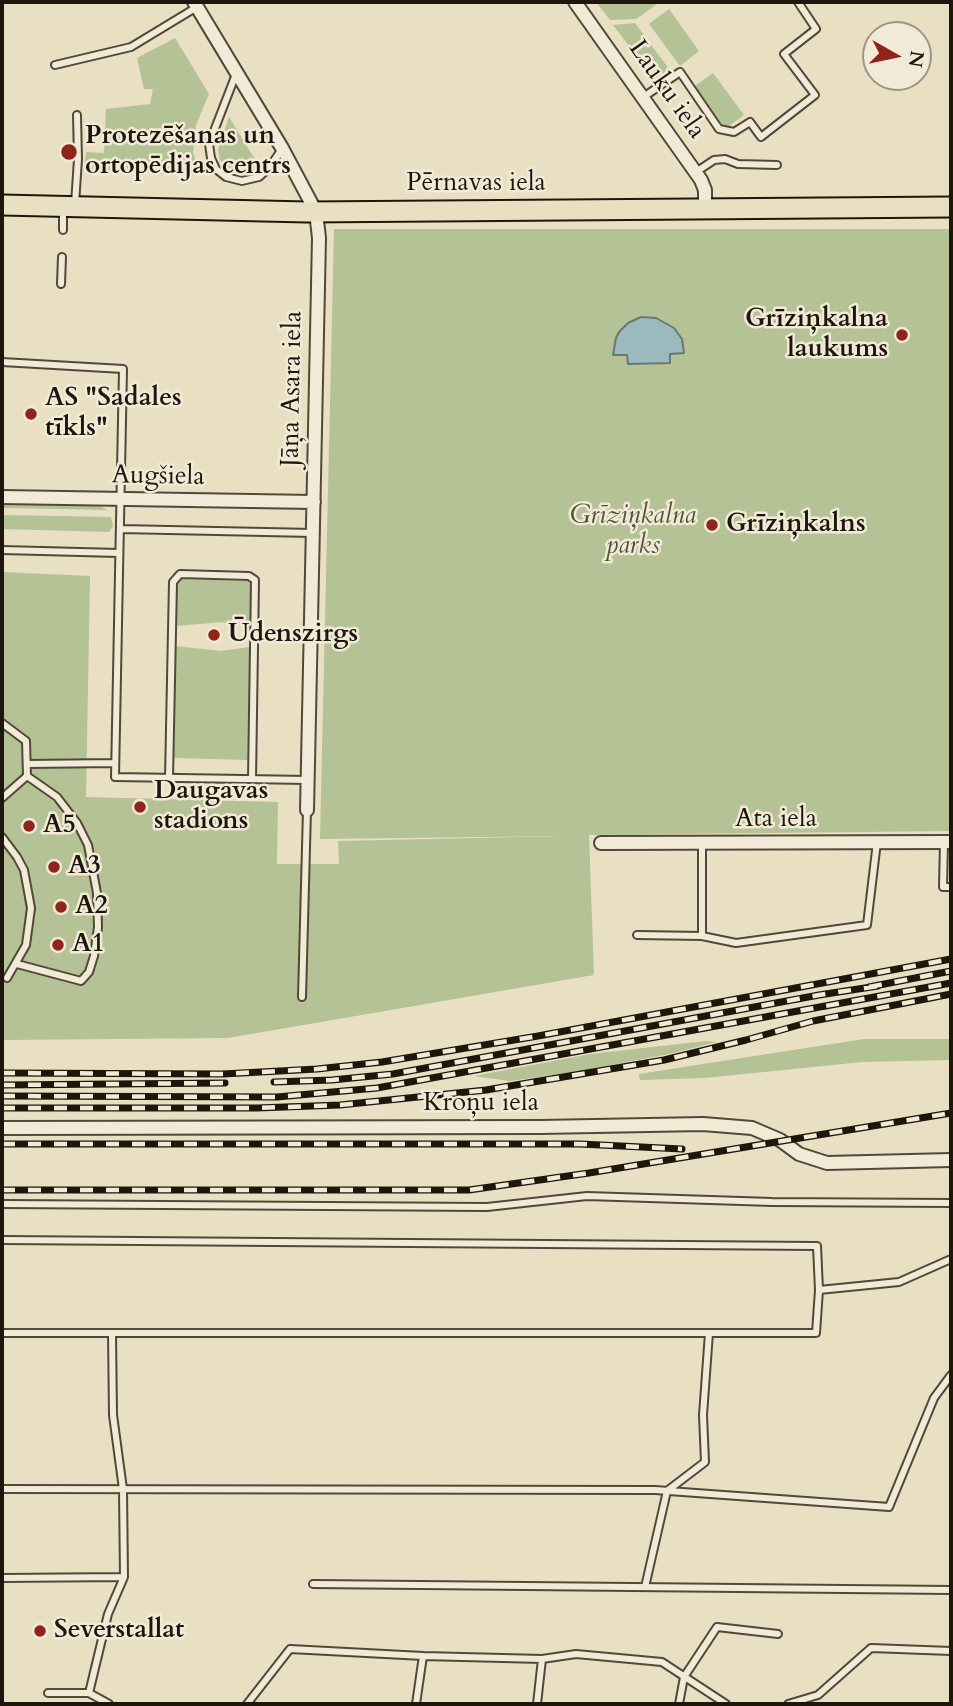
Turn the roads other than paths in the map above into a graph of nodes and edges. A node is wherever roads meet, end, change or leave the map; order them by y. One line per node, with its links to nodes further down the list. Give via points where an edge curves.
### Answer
1 (575, 2): 6 (street, Lauku iela)
2 (798, 2): 6 (lane, via 816,29 784,54 816,95 761,137 750,122 734,132 719,130 680,72)
3 (196, 5): 4 (lane, via 131,47); 5 (street, Jāņa Asara iela)
4 (55, 65)
5 (236, 75): 8 (street, Jāņa Asara iela); 8 (lane, via 209,144 216,169 242,181 259,177)
6 (642, 99): 10 (street, Lauku iela)
7 (77, 115): 12 (lane, via 78,159)
8 (282, 148): 15 (street, Jāņa Asara iela)
9 (777, 165): 10 (lane, via 725,159 714,160)
10 (696, 172): 14 (street, Lauku iela, via 704,185)
11 (2, 205): 12 (main road, Pērnavas iela)
12 (69, 207): 15 (main road, Pērnavas iela); 16 (lane)
13 (951, 207): 14 (main road, Pērnavas iela)
14 (705, 209): 15 (main road, Pērnavas iela)
15 (316, 212): 22 (street, Jāņa Asara iela)
16 (62, 230)
17 (62, 257): 18 (lane)
18 (61, 284)
19 (2, 362): 21 (lane, via 123,369)
20 (2, 497): 21 (street, Augšiela)
21 (120, 499): 22 (street, Augšiela); 23 (lane)
22 (314, 502): 24 (street, Jāņa Asara iela)
23 (120, 529): 24 (lane); 26 (lane)
24 (313, 533): 33 (street, Jāņa Asara iela)
25 (2, 550): 26 (lane)
26 (119, 553): 28 (lane)
27 (2, 723): 29 (lane, via 26,741)
28 (115, 763): 29 (lane); 31 (lane, via 115,777)
29 (27, 764): 30 (lane)
30 (27, 776): 34 (lane); 44 (lane, via 57,797 88,845 96,879 98,927 89,972 81,981)
31 (169, 778): 32 (lane); 32 (lane, via 173,582 180,574 249,576 255,580)
32 (252, 779): 33 (lane)
33 (308, 780): 35 (street, Jāņa Asara iela)
34 (2, 798)
35 (307, 810): 46 (lane)
36 (2, 837): 44 (lane, via 24,870 31,908 26,945)
37 (877, 842): 38 (street, Ata iela); 40 (street, Ata iela); 43 (lane, via 867,925 736,943)
38 (948, 842): 41 (lane, via 943,887)
39 (601, 843): 40 (street, Ata iela)
40 (702, 843): 43 (lane)
41 (951, 887)
42 (637, 935): 43 (lane)
43 (702, 936)
44 (17, 964): 45 (lane)
45 (7, 978)
46 (302, 997)
47 (2, 1128): 48 (street, Kroņu iela, via 703,1124 751,1128 799,1154 827,1163)
48 (951, 1160)
49 (951, 1203): 50 (lane, via 587,1196 487,1207)
50 (2, 1204)
51 (2, 1240): 53 (lane, via 817,1246)
52 (951, 1259): 53 (lane, via 899,1282)
53 (819, 1290): 55 (lane, via 816,1333)
54 (112, 1333): 55 (lane); 56 (lane); 59 (lane, via 113,1415)
55 (709, 1333): 60 (lane, via 705,1462)
56 (2, 1334)
57 (951, 1375): 60 (lane, via 934,1398 889,1507)
58 (2, 1489): 59 (lane)
59 (123, 1489): 60 (lane); 62 (lane)
60 (667, 1491): 64 (lane)
61 (2, 1577): 62 (lane)
62 (124, 1577): 72 (lane, via 108,1614)
63 (313, 1584): 64 (lane)
64 (645, 1587): 65 (lane)
65 (951, 1590)
66 (778, 1634): 70 (lane, via 717,1627)
67 (951, 1651): 79 (lane, via 871,1648 818,1695)
68 (424, 1656): 69 (lane); 74 (lane, via 290,1648); 75 (lane)
69 (542, 1659): 70 (lane, via 576,1654 662,1661); 76 (lane)
70 (684, 1677): 77 (lane); 78 (lane)
71 (48, 1693): 72 (lane)
72 (89, 1693): 73 (lane)
73 (109, 1704)
74 (247, 1704)
75 (416, 1704)
76 (537, 1704)
77 (679, 1704)
78 (726, 1704)
79 (788, 1704)

